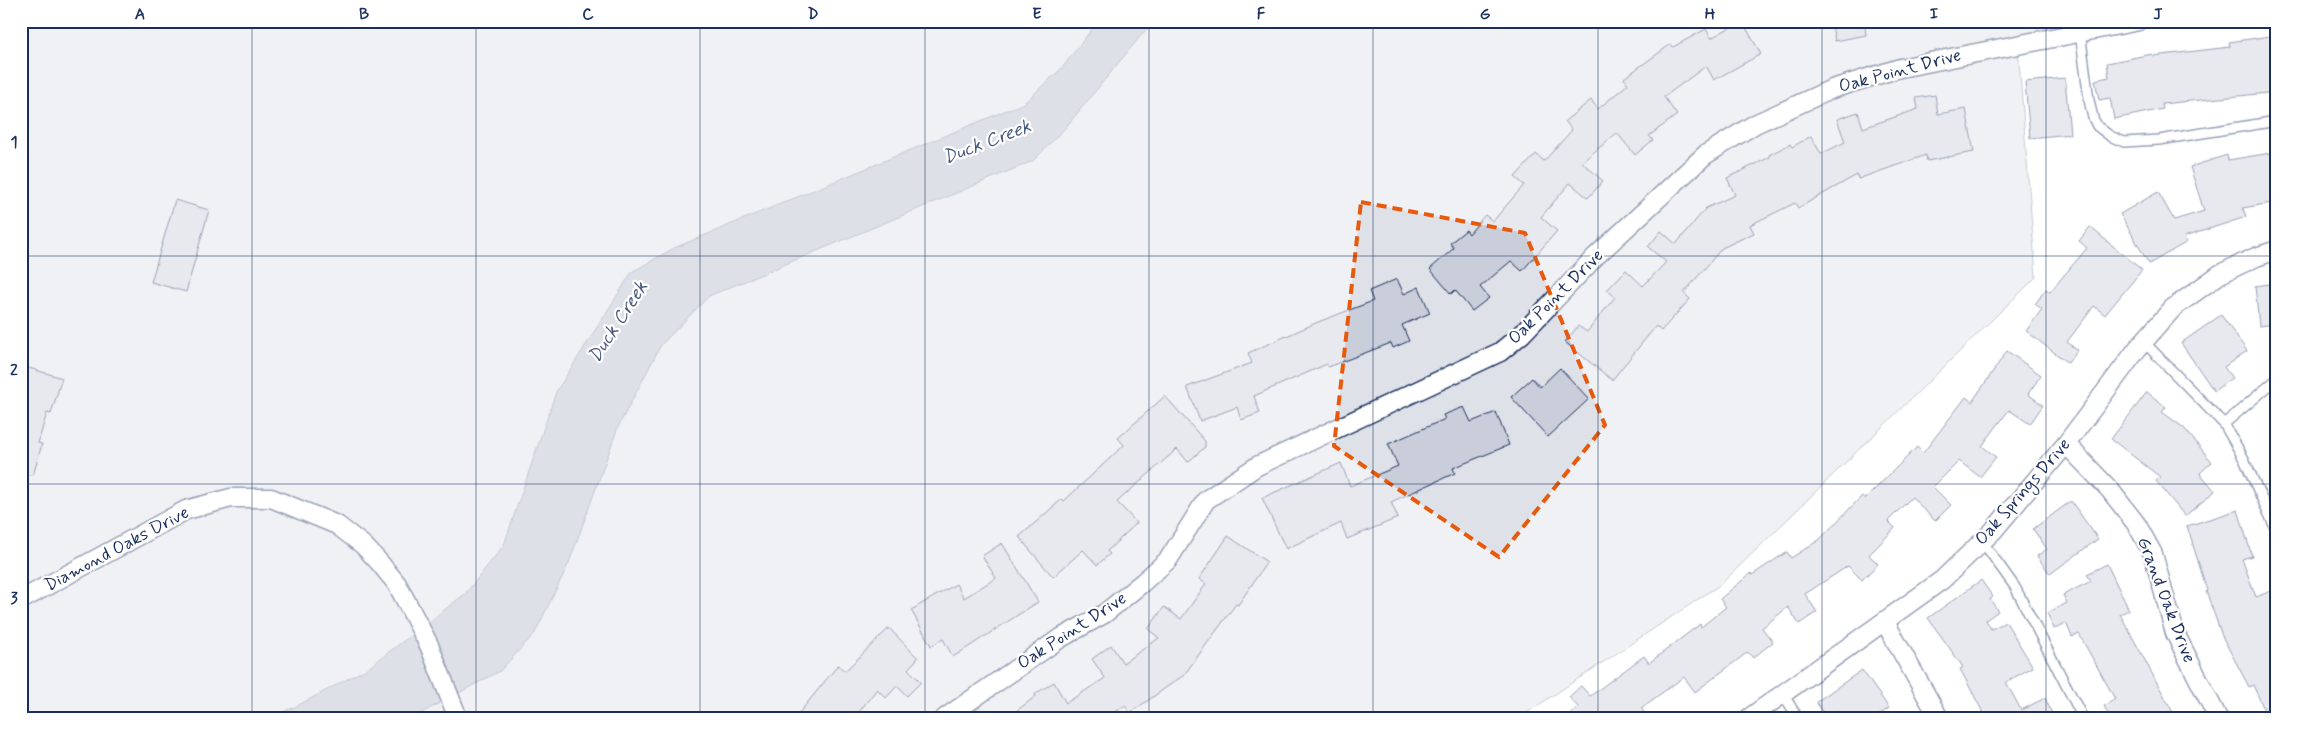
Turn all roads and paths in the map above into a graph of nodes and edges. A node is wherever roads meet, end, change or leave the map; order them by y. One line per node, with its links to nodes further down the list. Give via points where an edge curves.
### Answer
1 (2139, 21): 2 (street, Oak Point Drive)
2 (2080, 32): 3 (lane, via 2093,118 2097,126 2110,136 2124,142 2159,140); 15 (street, Oak Point Drive, via 1900,68 1832,89 1755,124 1699,160 1500,352 1256,466 1206,500 1168,560 1104,614 1059,639)
3 (2277, 121)
4 (2277, 250): 5 (street, Oak Springs Drive, via 2220,274 2172,308)
5 (2143, 341): 7 (lane); 8 (street, Oak Springs Drive)
6 (2277, 379): 7 (lane)
7 (2224, 424): 9 (lane, via 2244,459)
8 (2066, 444): 10 (street, Oak Springs Drive); 20 (street, Grand Oak Drive, via 2110,490 2137,525 2153,554 2175,632)
9 (2277, 532)
10 (1982, 541): 12 (street, Oak Springs Drive, via 1942,580); 19 (lane, via 2015,587)
11 (21, 600): 14 (street, Diamond Oaks Drive, via 186,510 231,498 271,498 337,525 379,562 397,584 425,636)
12 (1885, 622): 13 (street, Oak Springs Drive); 18 (street)
13 (1782, 694): 16 (street, Oak Springs Drive); 17 (lane)
14 (458, 714)
15 (945, 718)
16 (1749, 718)
17 (1798, 718)
18 (1939, 718)
19 (2082, 718)
20 (2218, 718)

